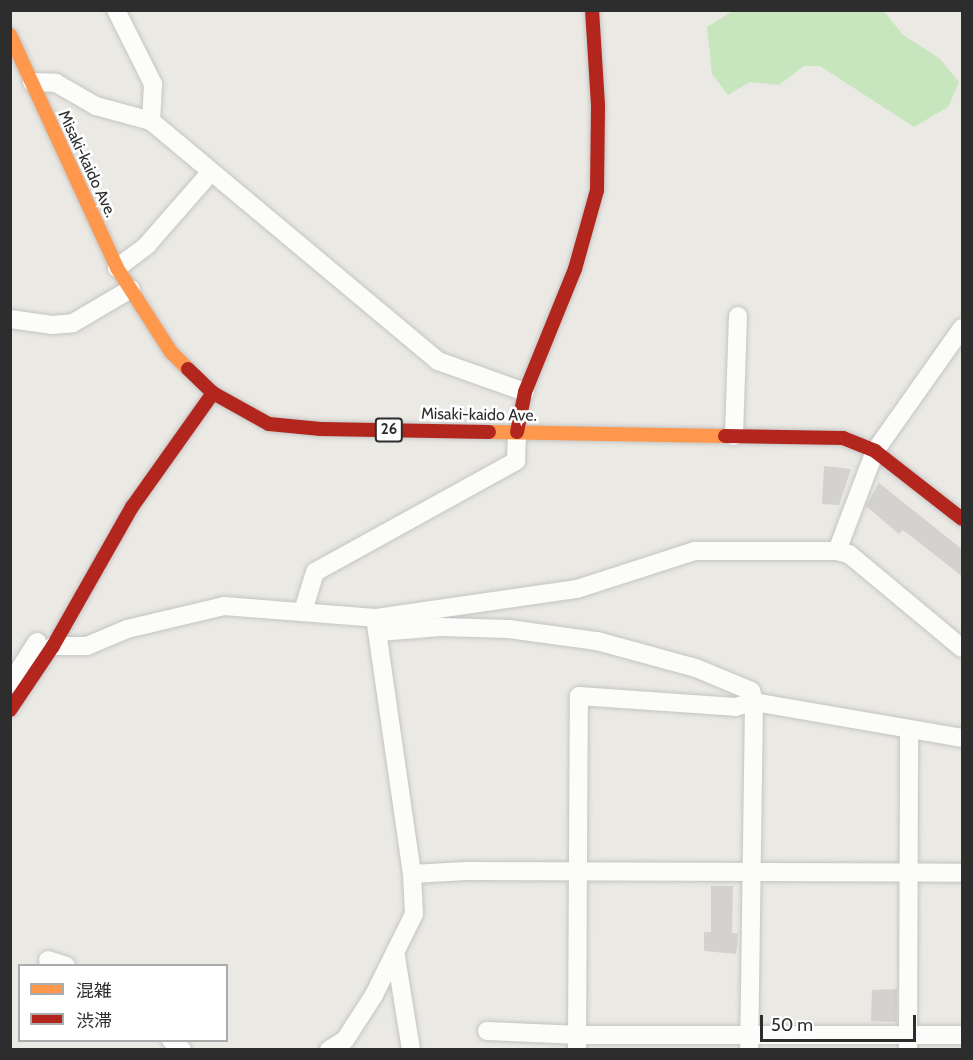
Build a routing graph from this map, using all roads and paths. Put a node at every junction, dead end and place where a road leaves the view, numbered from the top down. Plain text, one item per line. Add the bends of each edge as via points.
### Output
1 (116, 10) edge
2 (592, 10) edge
3 (10, 35) edge
4 (32, 82) junction
5 (152, 121) junction
6 (211, 172) junction
7 (117, 268) junction
8 (131, 289) junction
9 (738, 316) dead end
10 (10, 319) edge
11 (963, 328) edge
12 (525, 392) junction
13 (213, 393) junction
14 (518, 432) junction
15 (734, 436) junction
16 (875, 451) junction
17 (963, 519) edge
18 (837, 551) junction
19 (303, 611) junction
20 (377, 625) junction
21 (45, 644) junction
22 (963, 648) edge
23 (10, 684) edge
24 (754, 702) junction
25 (10, 710) edge
26 (909, 730) junction
27 (963, 738) edge
28 (579, 873) junction
29 (752, 873) junction
30 (908, 873) junction
31 (963, 873) edge
32 (412, 874) junction
33 (396, 957) junction
34 (487, 1031) dead end
35 (963, 1035) edge
36 (749, 1041) edge
37 (578, 1042) edge
38 (908, 1042) edge
39 (328, 1050) edge
40 (411, 1050) edge

1 - 5 street via 153,84
2 - 12 main road via 598,105 597,190 575,269
3 - 4 main road, Misaki-kaido Ave. / 26
4 - 5 street via 56,83 96,106
4 - 7 main road, Misaki-kaido Ave. / 26
5 - 6 street
6 - 7 street via 147,245
6 - 12 street via 438,361
7 - 8 main road, Misaki-kaido Ave. / 26
8 - 10 street via 73,323 52,325
8 - 13 main road, Misaki-kaido Ave. / 26 via 171,352
9 - 15 street
11 - 16 street
12 - 14 main road
13 - 14 main road, Misaki-kaido Ave. / 26 via 269,424 321,429
13 - 21 main road via 132,507
14 - 15 main road, Misaki-kaido Ave. / 26
14 - 19 street via 516,461 315,572
15 - 16 main road, Misaki-kaido Ave. / 26 via 843,438
16 - 17 main road, Misaki-kaido Ave. / 26
16 - 18 street
18 - 20 street via 695,551 577,589
18 - 22 street via 849,555
19 - 20 street
19 - 21 street via 224,606 127,628 87,646
20 - 24 street via 509,629 597,641 737,682 751,691
20 - 32 street
21 - 23 street
21 - 25 main road
24 - 26 street
24 - 28 street via 735,707 579,696
24 - 29 street
26 - 27 street
26 - 30 street
28 - 29 street
28 - 32 street via 466,870
28 - 37 street
29 - 30 street
29 - 36 street
30 - 31 street
30 - 38 street
32 - 33 street via 414,914
33 - 39 street via 345,1040
33 - 40 street
34 - 37 street
35 - 38 street
36 - 37 street
36 - 38 street

